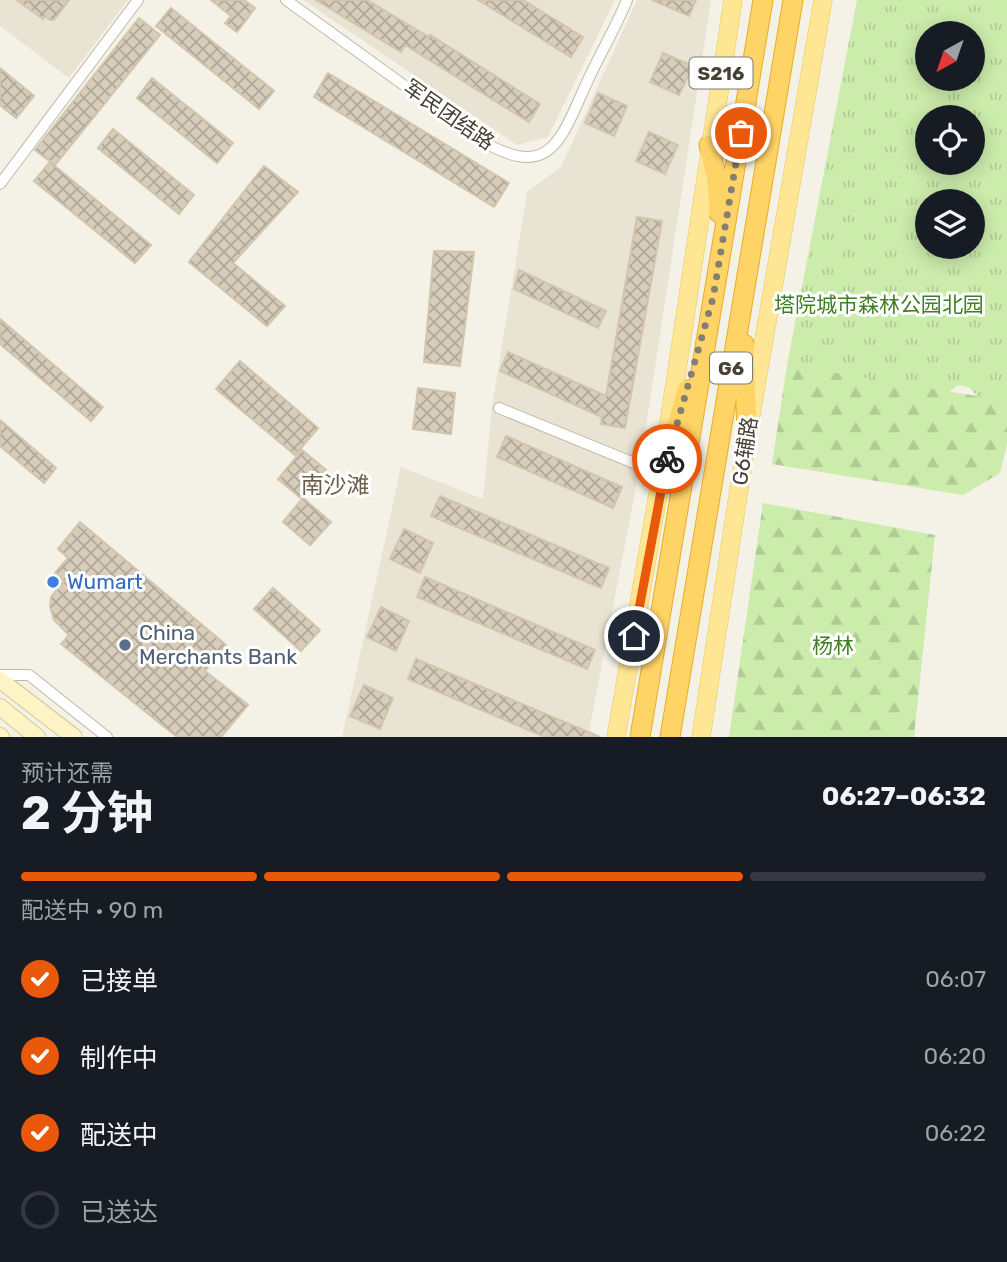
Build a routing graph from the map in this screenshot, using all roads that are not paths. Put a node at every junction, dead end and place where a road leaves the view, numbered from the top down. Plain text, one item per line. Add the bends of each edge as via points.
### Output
1 (138, 0) edge
2 (286, 0) edge
3 (627, 0) edge
4 (733, 0) edge
5 (763, 0) edge
6 (793, 0) edge
7 (823, 0) edge
8 (709, 145) junction
9 (0, 184) edge
10 (723, 240) junction
11 (713, 298) junction
12 (743, 299) junction
13 (499, 408) dead end
14 (747, 438) junction
15 (661, 480) junction
16 (0, 677) edge
17 (0, 708) edge
18 (37, 737) edge
19 (74, 737) edge
20 (107, 737) edge
21 (616, 737) edge
22 (640, 737) edge
23 (670, 737) edge
24 (701, 737) edge

1 - 9 street
2 - 3 street, 军民团结路 via 477,138 524,158 540,155 563,135
4 - 8 main road, S216
5 - 10 highway, G6
6 - 12 highway, G6
7 - 14 main road, G6辅路
8 - 10 highway via 718,180
8 - 15 main road, S216
10 - 11 highway, G6
11 - 15 highway
11 - 22 highway, G6
12 - 14 highway
12 - 23 highway, G6
13 - 15 street
14 - 24 main road, G6辅路
15 - 21 main road, S216
16 - 19 main road
16 - 20 street via 29,675
17 - 18 main road

